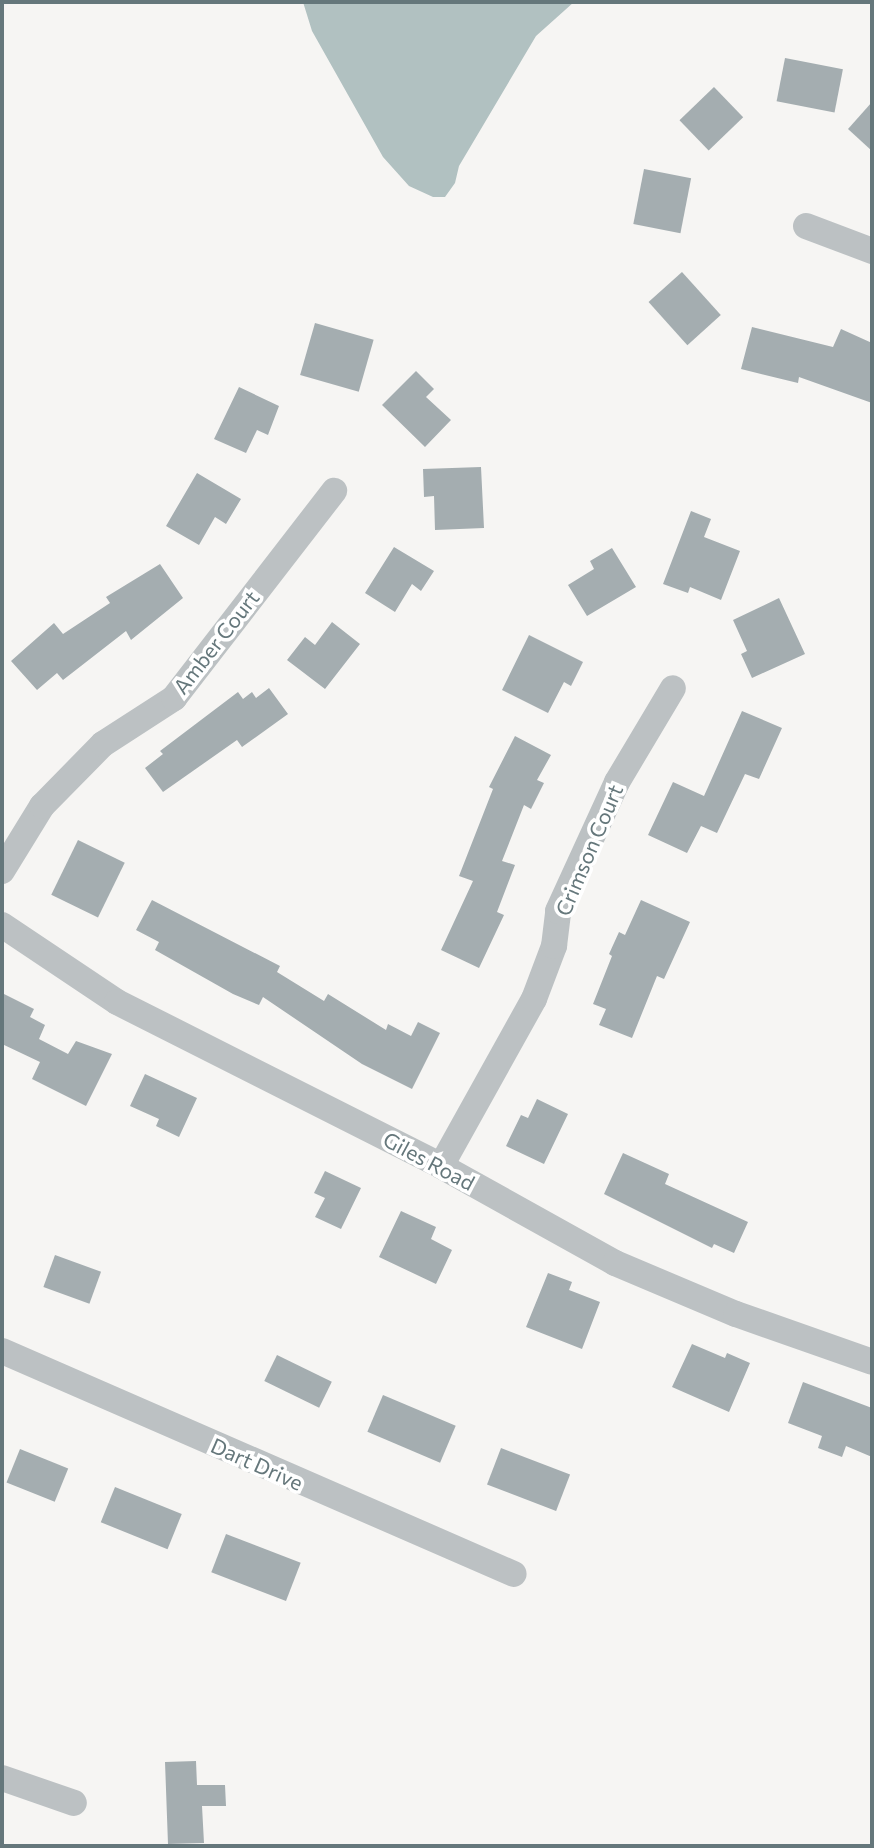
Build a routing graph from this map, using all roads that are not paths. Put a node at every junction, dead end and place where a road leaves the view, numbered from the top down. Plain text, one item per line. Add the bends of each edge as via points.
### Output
1 (806, 226) dead end
2 (872, 251) edge
3 (334, 491) dead end
4 (673, 688) dead end
5 (2, 871) edge
6 (2, 925) edge
7 (441, 1167) junction
8 (2, 1351) edge
9 (872, 1362) edge
10 (514, 1574) dead end
11 (2, 1778) edge
12 (74, 1803) dead end

1 - 2 street
3 - 5 street, Amber Court via 174,698 94,753 42,806
4 - 7 street, Crimson Court via 617,782 563,899 554,946 534,999
6 - 7 street, Giles Road via 117,1002
7 - 9 street, Giles Road via 615,1263 736,1314
8 - 10 street, Dart Drive
11 - 12 street

